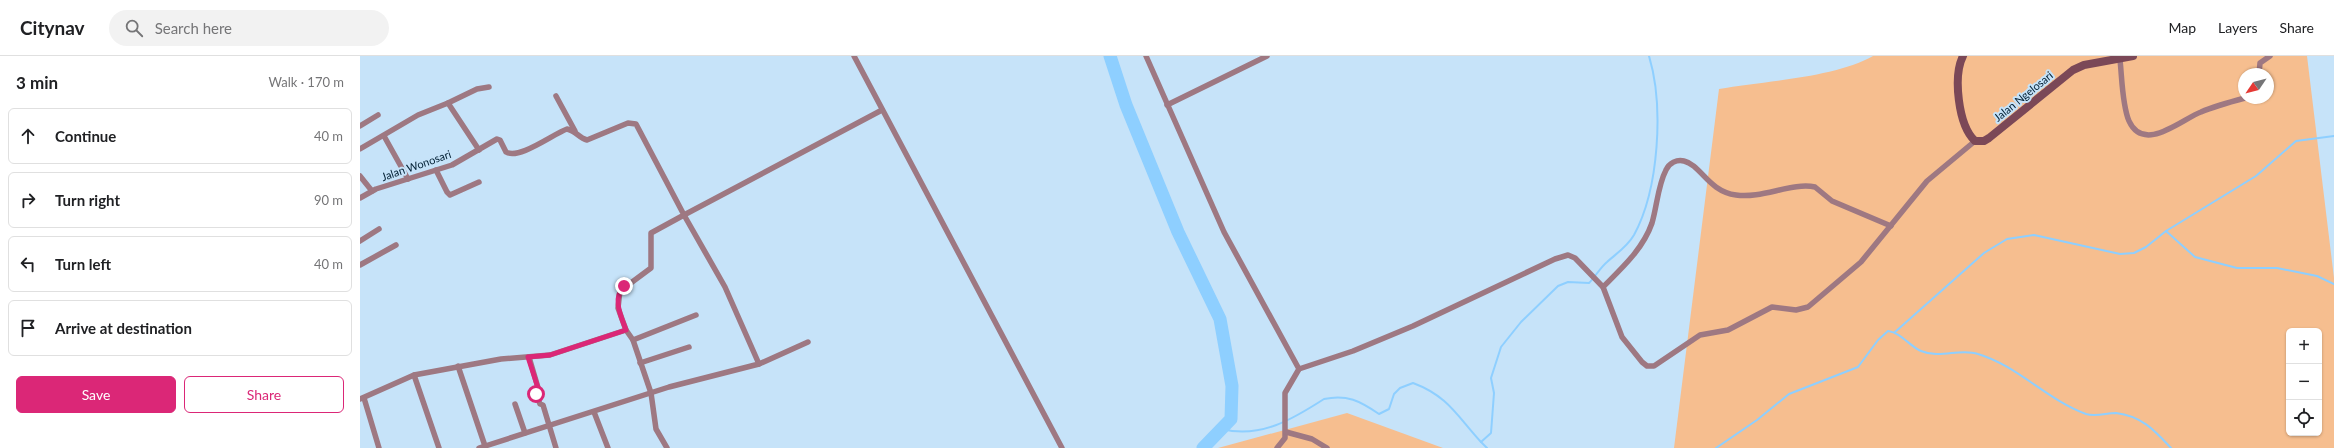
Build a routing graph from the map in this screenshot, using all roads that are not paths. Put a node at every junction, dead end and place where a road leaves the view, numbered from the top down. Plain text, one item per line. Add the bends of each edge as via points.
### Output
1 (854, 56) edge
2 (1146, 56) edge
3 (1267, 56) edge
4 (1962, 56) edge
5 (2133, 56) edge
6 (2270, 56) edge
7 (2120, 60) junction
8 (2260, 68) edge
9 (490, 87) dead end
10 (556, 96) dead end
11 (2238, 100) edge
12 (448, 103) junction
13 (1167, 105) junction
14 (882, 110) junction
15 (378, 115) dead end
16 (360, 126) edge
17 (575, 131) junction
18 (384, 136) junction
19 (1975, 141) junction
20 (360, 149) edge
21 (479, 150) junction
22 (436, 170) junction
23 (360, 176) edge
24 (408, 179) junction
25 (479, 182) dead end
26 (372, 192) junction
27 (360, 198) edge
28 (684, 215) junction
29 (1891, 226) junction
30 (379, 230) dead end
31 (360, 241) edge
32 (396, 245) dead end
33 (360, 265) edge
34 (1603, 288) junction
35 (696, 315) dead end
36 (626, 330) junction
37 (632, 340) junction
38 (808, 342) dead end
39 (689, 347) dead end
40 (528, 357) junction
41 (640, 362) junction
42 (759, 364) junction
43 (458, 366) junction
44 (1299, 369) junction
45 (414, 375) junction
46 (651, 393) junction
47 (362, 398) edge
48 (515, 404) dead end
49 (594, 412) junction
50 (550, 426) junction
51 (1286, 430) junction
52 (525, 433) junction
53 (482, 447) edge
54 (379, 448) edge
55 (439, 448) edge
56 (556, 448) edge
57 (608, 448) edge
58 (667, 448) edge
59 (1062, 448) edge
60 (1277, 448) edge
61 (1327, 448) edge

1 - 14 street
2 - 13 street
3 - 13 street
4 - 19 street via 1958,72 1960,103 1966,130
5 - 7 street, Jalan Ngelosari
6 - 8 street via 2260,63
7 - 11 street via 2128,119 2137,130 2144,133 2165,132 2200,112
7 - 19 street, Jalan Ngelosari via 2084,65 2073,70 1989,138
9 - 12 street via 477,89
10 - 17 street
12 - 18 street via 418,115
12 - 21 street
13 - 44 street via 1224,232
14 - 28 street
14 - 59 street
15 - 16 street
17 - 21 street, Jalan Wonosari via 560,131 522,152 513,154 506,152 499,139
17 - 28 street via 587,140 628,123 636,124
18 - 20 street
18 - 24 street
19 - 29 street via 1927,181
21 - 22 street, Jalan Wonosari via 452,165
22 - 24 street, Jalan Wonosari
22 - 25 street via 450,194
23 - 26 street
24 - 26 street, Jalan Wonosari
26 - 27 street, Jalan Wonosari
28 - 36 street via 651,234 651,268 620,291 618,308
28 - 42 street via 725,287
29 - 34 street via 1861,262 1808,307 1796,310 1772,307 1728,330 1700,335 1654,366 1647,366 1642,362 1622,337
29 - 34 street via 1832,201 1815,187 1755,196 1726,193 1712,185 1689,163 1678,161 1666,170 1652,224 1643,241
30 - 31 street
32 - 33 street
34 - 44 street via 1575,258 1568,256 1555,259 1413,326 1354,351
35 - 37 street
36 - 37 street
36 - 40 street via 550,355
37 - 41 street
38 - 42 street
39 - 41 street
40 - 43 street
40 - 50 street via 539,391 536,394 540,404 544,405
41 - 46 street
42 - 46 street
43 - 45 street
43 - 53 street
44 - 51 street via 1285,393
45 - 47 street
45 - 55 street
46 - 49 street
46 - 58 street via 656,429
47 - 54 street
48 - 52 street
49 - 50 street
49 - 57 street
50 - 52 street
50 - 56 street
51 - 60 street via 1285,438
51 - 61 street via 1312,439
52 - 53 street

